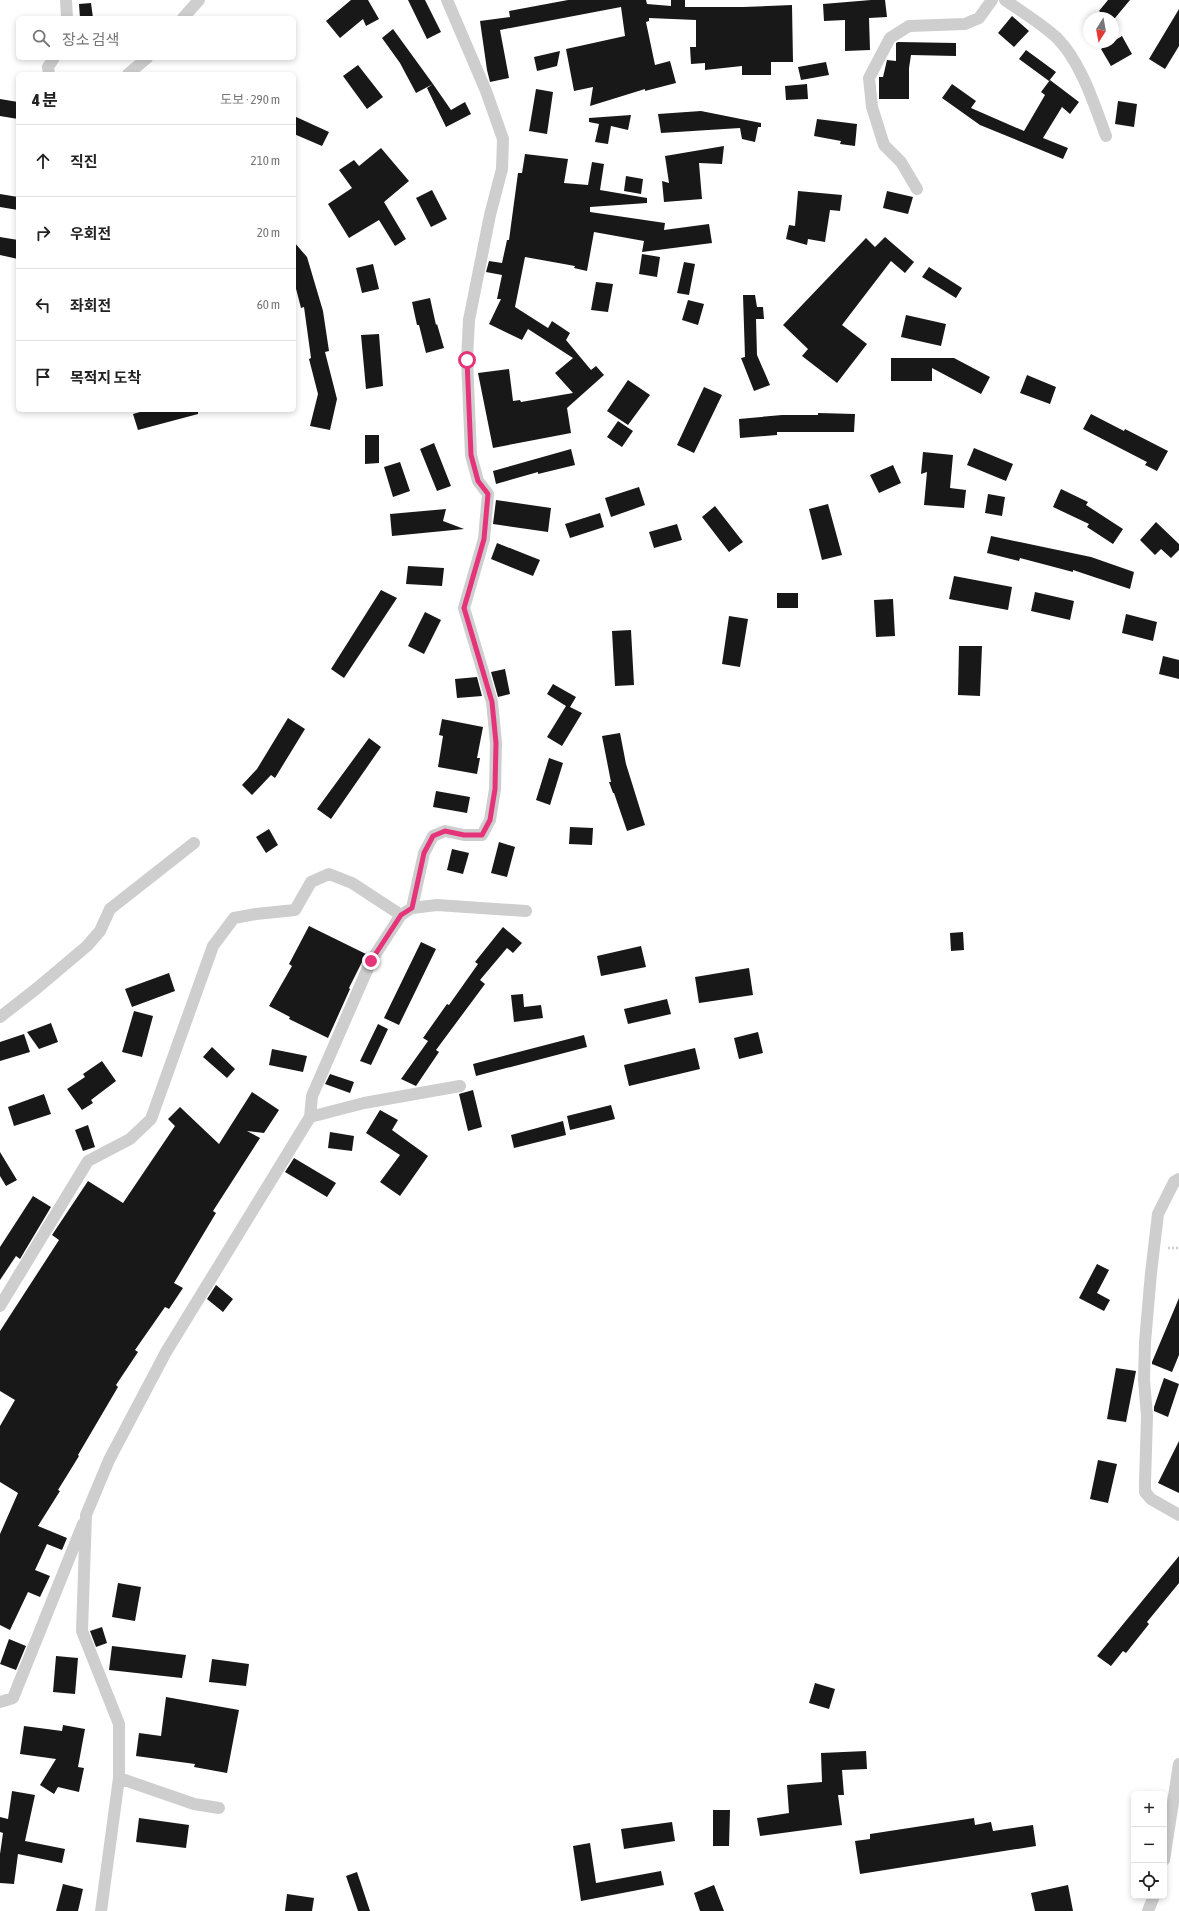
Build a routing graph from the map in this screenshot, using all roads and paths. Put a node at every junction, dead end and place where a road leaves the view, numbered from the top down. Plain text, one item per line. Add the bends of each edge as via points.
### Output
1 (66, 0) edge
2 (199, 0) edge
3 (447, 0) edge
4 (992, 0) edge
5 (1005, 0) edge
6 (67, 16) edge
7 (185, 16) edge
8 (53, 60) edge
9 (145, 60) edge
10 (49, 72) edge
11 (130, 72) edge
12 (1106, 136) dead end
13 (917, 188) dead end
14 (194, 843) dead end
15 (412, 908) junction
16 (526, 911) dead end
17 (401, 915) junction
18 (0, 1017) edge
19 (460, 1086) dead end
20 (310, 1117) junction
21 (1179, 1179) edge
22 (0, 1306) edge
23 (86, 1515) junction
24 (1179, 1515) edge
25 (0, 1702) edge
26 (1179, 1764) edge
27 (119, 1778) junction
28 (219, 1808) dead end
29 (1167, 1841) edge
30 (1153, 1899) edge
31 (100, 1911) edge
32 (1148, 1911) edge

1 - 6 street
2 - 7 street
3 - 15 street via 486,91 503,139 502,169 469,320 467,360 471,455 478,481 488,494 484,539 464,608 492,702 496,743 495,789 490,820 482,835 445,831 433,836 424,853
4 - 13 street via 979,18 966,24 910,26 890,38 869,78 872,107 884,145 901,162
5 - 12 street via 1057,38 1072,58 1091,96
8 - 10 street via 48,67
9 - 11 street
14 - 18 street via 110,909 100,931 87,946
15 - 16 street via 437,905
15 - 17 street
17 - 20 street via 371,961 312,1096
17 - 22 street via 352,883 329,874 310,882 295,910 234,918 213,946 151,1119 130,1139 88,1161
19 - 20 street via 364,1103
20 - 23 street via 166,1352 109,1460
21 - 24 street via 1174,1182 1158,1214 1146,1327 1144,1380 1147,1416 1145,1492 1151,1499
23 - 25 street via 13,1698
23 - 27 street via 82,1631 119,1724
26 - 29 street
27 - 28 street via 194,1804
27 - 31 street
30 - 32 street

